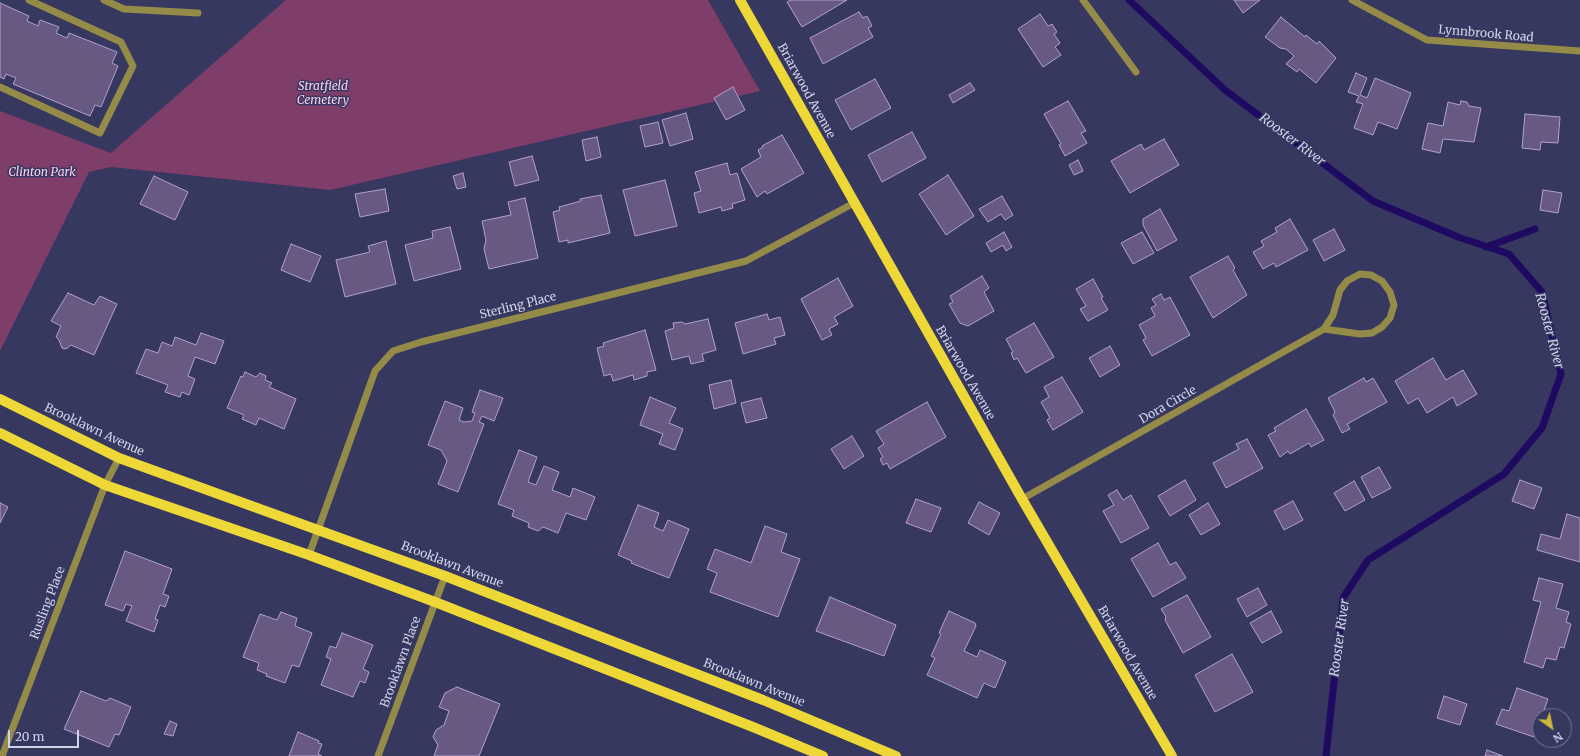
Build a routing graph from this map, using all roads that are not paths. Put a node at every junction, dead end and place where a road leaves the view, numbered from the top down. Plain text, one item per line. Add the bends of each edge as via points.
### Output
1 (29, 0) edge
2 (104, 0) edge
3 (740, 0) edge
4 (1083, 0) edge
5 (1352, 0) edge
6 (198, 13) dead end
7 (1580, 52) edge
8 (1136, 72) dead end
9 (0, 87) edge
10 (854, 202) junction
11 (1324, 329) junction
12 (0, 399) edge
13 (0, 433) edge
14 (119, 458) junction
15 (105, 485) junction
16 (1022, 499) junction
17 (319, 530) junction
18 (309, 555) junction
19 (445, 576) junction
20 (435, 602) junction
21 (2, 756) edge
22 (378, 756) edge
23 (823, 756) edge
24 (896, 756) edge
25 (1172, 756) edge

1 - 9 street via 121,42 133,66 100,133
2 - 6 street via 124,9
3 - 10 main road, Briarwood Avenue
4 - 8 street
5 - 7 street, Lynnbrook Road via 1427,40
10 - 16 main road, Briarwood Avenue
10 - 17 street, Sterling Place via 746,261 421,342 394,351 375,371
11 - 11 street via 1333,315 1340,290 1347,281 1360,274 1372,275 1382,281 1390,292 1394,304 1390,318 1382,327 1360,334
11 - 16 street, Dora Circle
12 - 14 main road, Brooklawn Avenue
13 - 15 main road
14 - 15 street, Rusling Place
14 - 17 main road, Brooklawn Avenue
15 - 18 main road
15 - 21 street, Rusling Place
16 - 25 main road, Briarwood Avenue
17 - 18 street, Sterling Place
17 - 19 main road, Brooklawn Avenue
18 - 20 main road
19 - 20 street, Brooklawn Place
19 - 24 main road, Brooklawn Avenue via 763,700
20 - 22 street, Brooklawn Place
20 - 23 main road

